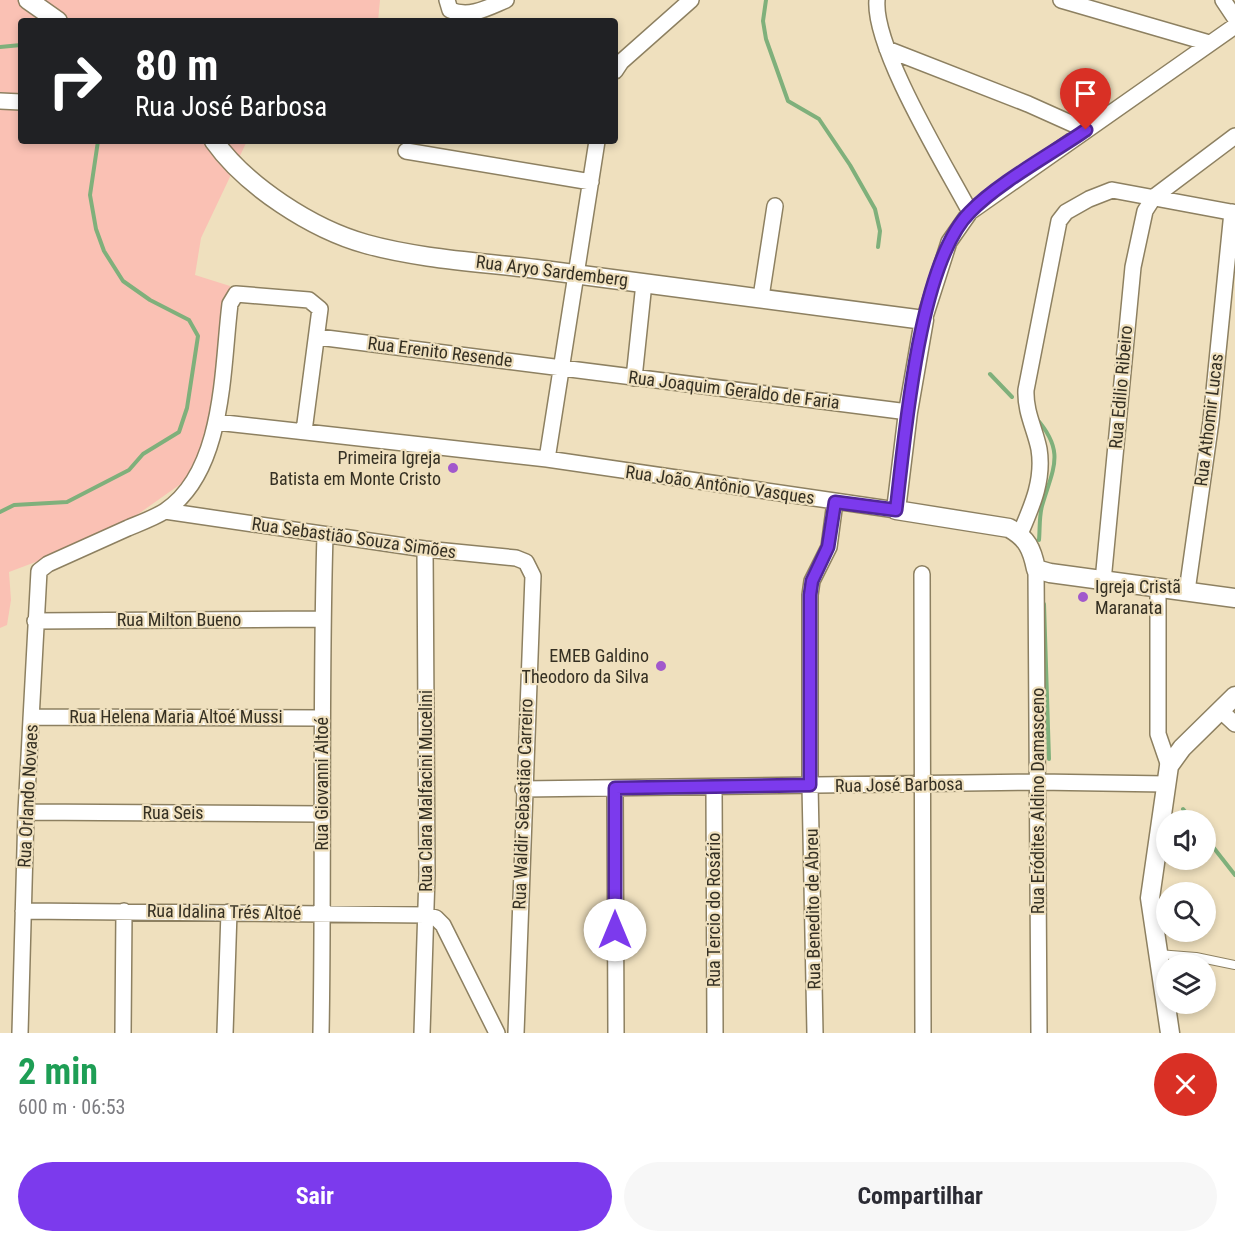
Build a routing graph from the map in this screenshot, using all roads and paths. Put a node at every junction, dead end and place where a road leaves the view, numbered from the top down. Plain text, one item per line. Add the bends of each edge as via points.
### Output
1 (28, 0) edge
2 (506, 0) edge
3 (691, 0) edge
4 (877, 0) edge
5 (1061, 0) edge
6 (1223, 0) edge
7 (448, 5) edge
8 (54, 18) edge
9 (1235, 18) edge
10 (1235, 26) edge
11 (1209, 43) junction
12 (887, 49) junction
13 (618, 66) edge
14 (0, 101) edge
15 (18, 102) edge
16 (1086, 130) junction
17 (1235, 136) edge
18 (216, 144) edge
19 (597, 144) edge
20 (406, 151) dead end
21 (591, 182) junction
22 (1154, 197) junction
23 (775, 206) dead end
24 (970, 212) junction
25 (1233, 212) edge
26 (574, 274) junction
27 (644, 283) junction
28 (760, 297) junction
29 (924, 320) junction
30 (318, 337) junction
31 (561, 368) junction
32 (634, 378) junction
33 (908, 412) junction
34 (216, 422) junction
35 (304, 431) junction
36 (547, 459) junction
37 (835, 502) junction
38 (896, 510) junction
39 (165, 511) junction
40 (1020, 534) junction
41 (325, 535) junction
42 (425, 549) junction
43 (1036, 568) junction
44 (922, 574) dead end
45 (533, 576) joint
46 (1103, 581) junction
47 (1158, 587) junction
48 (1187, 591) junction
49 (1235, 598) edge
50 (322, 619) junction
51 (35, 621) junction
52 (1235, 696) edge
53 (1221, 710) junction
54 (31, 717) junction
55 (322, 718) junction
56 (1235, 724) edge
57 (1168, 775) junction
58 (1038, 782) junction
59 (810, 785) junction
60 (922, 785) junction
61 (714, 787) junction
62 (615, 788) junction
63 (523, 789) junction
64 (26, 812) junction
65 (321, 814) junction
66 (23, 911) junction
67 (124, 911) junction
68 (229, 912) junction
69 (323, 913) junction
70 (426, 915) junction
71 (1156, 954) edge
72 (1216, 961) edge
73 (1235, 965) edge
74 (1167, 1014) edge
75 (20, 1033) edge
76 (123, 1033) edge
77 (225, 1033) edge
78 (321, 1033) edge
79 (422, 1033) edge
80 (497, 1033) edge
81 (516, 1033) edge
82 (615, 1033) edge
83 (715, 1033) edge
84 (815, 1033) edge
85 (923, 1033) edge
86 (1040, 1033) edge
87 (1170, 1033) edge

1 - 8 street
2 - 7 street via 476,13 460,14
3 - 13 street
4 - 12 street via 877,22
5 - 11 street
6 - 9 street
10 - 11 street
11 - 16 street
12 - 16 street
12 - 24 street
14 - 15 street
16 - 24 street
17 - 22 street
18 - 26 street, Rua Aryo Sardemberg via 226,158 277,200 344,236 399,250
19 - 21 street
20 - 21 street
21 - 26 street
22 - 25 street
22 - 40 street via 1112,190 1066,212 1054,233 1026,397 1038,448 1039,486
22 - 46 street, Rua Edilio Ribeiro via 1145,211 1133,267
23 - 28 street
24 - 29 street via 949,242
25 - 48 street, Rua Athomir Lucas via 1211,421
26 - 27 street, Rua Aryo Sardemberg
26 - 31 street
27 - 28 street, Rua Aryo Sardemberg
27 - 32 street
28 - 29 street, Rua Aryo Sardemberg
29 - 33 street
30 - 31 street, Rua Erenito Resende
30 - 34 street via 320,309 309,300 236,294 230,304
30 - 35 street
31 - 32 street, Rua Joaquim Geraldo de Faria
31 - 36 street
32 - 33 street, Rua Joaquim Geraldo de Faria
33 - 38 street
34 - 35 street, Rua João Antônio Vasques
34 - 39 street via 209,452 197,478
35 - 36 street, Rua João Antônio Vasques
36 - 37 street, Rua João Antônio Vasques
37 - 38 street, Rua João Antônio Vasques
37 - 59 street, Rua Benedito de Abreu via 828,547 812,581 810,595
38 - 40 street, Rua João Antônio Vasques via 998,525
39 - 41 street, Rua Sebastião Souza Simões
39 - 51 street, Rua Orlando Novaes via 42,567 37,577
40 - 43 street via 1032,548
41 - 42 street, Rua Sebastião Souza Simões
41 - 50 street, Rua Giovanni Altoé
42 - 45 street, Rua Sebastião Souza Simões via 516,558 526,562
42 - 70 street, Rua Clara Malfacini Mucelini
43 - 46 street
43 - 58 street, Rua Eródites Aldino Damasceno
44 - 60 street
45 - 63 street, Rua Waldir Sebastião Carreiro
46 - 47 street
47 - 48 street
47 - 57 street via 1158,734
48 - 49 street
50 - 51 street, Rua Milton Bueno
50 - 55 street, Rua Giovanni Altoé
51 - 54 street, Rua Orlando Novaes
52 - 53 street
53 - 56 street
53 - 57 street via 1182,748
54 - 55 street, Rua Helena Maria Altoé Mussi
54 - 64 street, Rua Orlando Novaes
55 - 65 street, Rua Giovanni Altoé
57 - 58 street, Rua José Barbosa
57 - 71 street via 1150,898
58 - 60 street, Rua José Barbosa
58 - 86 street, Rua Eródites Aldino Damasceno
59 - 60 street, Rua José Barbosa
59 - 61 street, Rua José Barbosa
59 - 84 street, Rua Benedito de Abreu
60 - 85 street
61 - 62 street, Rua José Barbosa
61 - 83 street, Rua Tercio do Rosário
62 - 63 street, Rua José Barbosa
62 - 82 street
63 - 81 street, Rua Waldir Sebastião Carreiro
64 - 65 street, Rua Seis
64 - 66 street, Rua Orlando Novaes
65 - 69 street, Rua Giovanni Altoé
66 - 67 street, Rua Idalina Trés Altoé
66 - 75 street, Rua Orlando Novaes
67 - 68 street, Rua Idalina Trés Altoé
67 - 76 street
68 - 69 street, Rua Idalina Trés Altoé
68 - 77 street
69 - 70 street, Rua Idalina Trés Altoé
69 - 78 street, Rua Giovanni Altoé
70 - 79 street, Rua Clara Malfacini Mucelini
70 - 80 street via 443,925
72 - 73 lane
74 - 87 street

